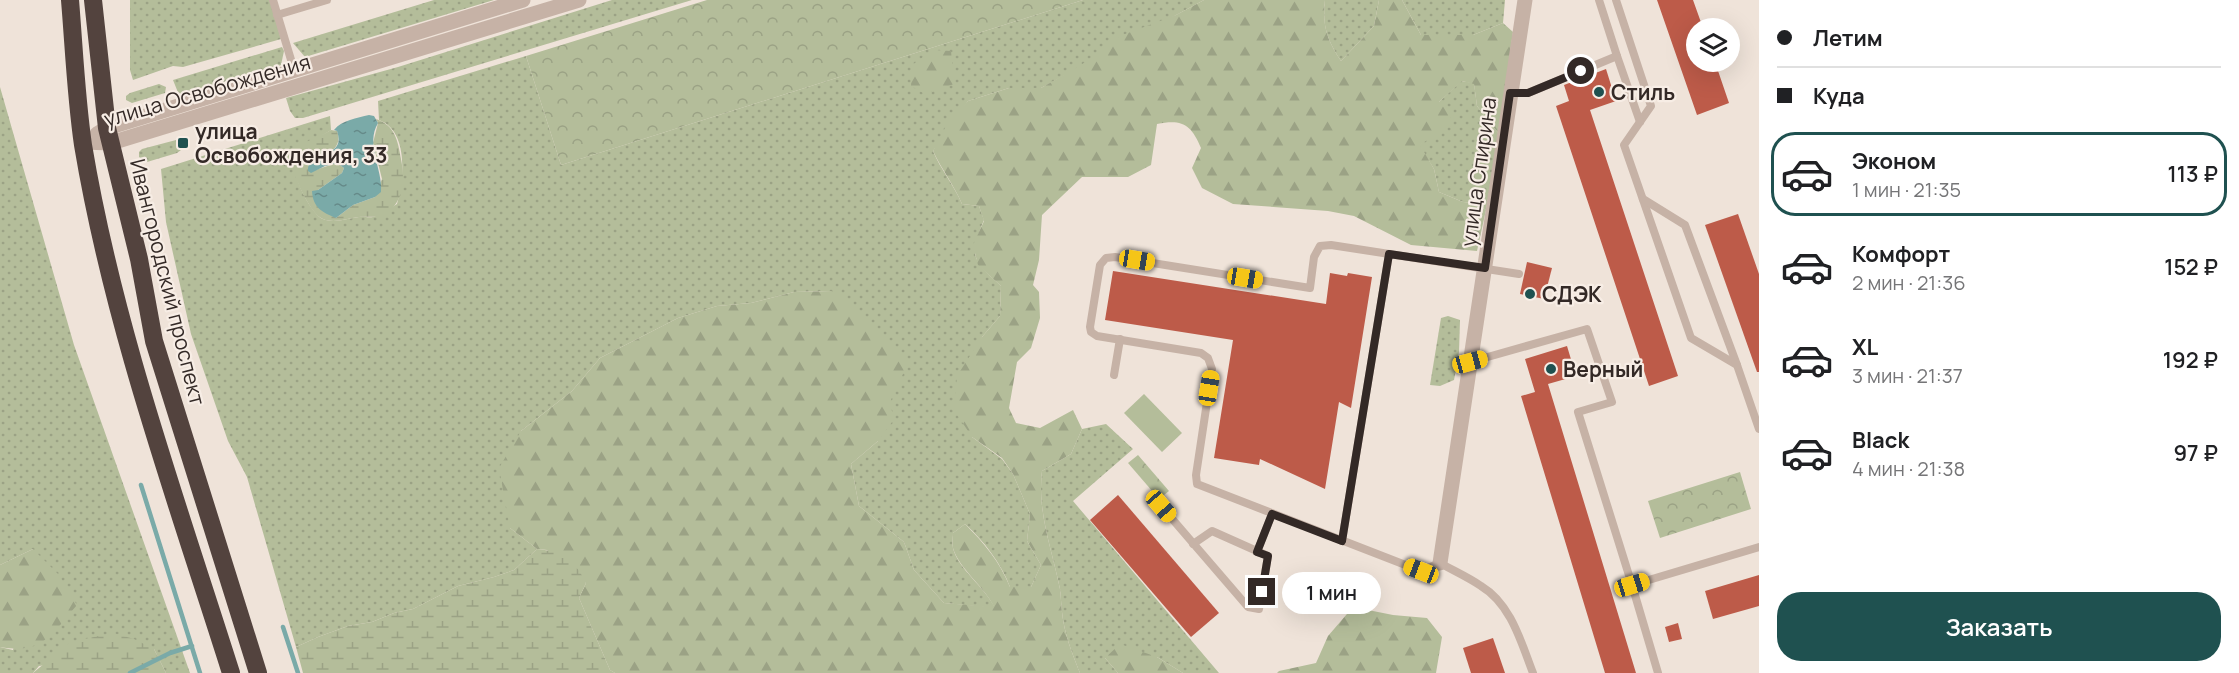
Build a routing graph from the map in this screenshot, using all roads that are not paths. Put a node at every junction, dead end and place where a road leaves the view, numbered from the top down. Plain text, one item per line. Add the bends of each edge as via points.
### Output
1 (70, 0) edge
2 (93, 0) edge
3 (273, 0) edge
4 (327, 0) edge
5 (523, 0) edge
6 (579, 0) edge
7 (1525, 0) edge
8 (1599, 0) edge
9 (1616, 0) edge
10 (277, 15) junction
11 (1617, 56) junction
12 (294, 69) junction
13 (299, 85) junction
14 (1510, 93) junction
15 (1640, 122) junction
16 (109, 135) junction
17 (83, 142) junction
18 (1643, 199) junction
19 (1389, 254) junction
20 (1485, 268) junction
21 (1519, 274) dead end
22 (1120, 339) junction
23 (1470, 362) junction
24 (1737, 365) junction
25 (1114, 375) dead end
26 (1759, 429) edge
27 (1161, 506) dead end
28 (1272, 514) junction
29 (1342, 541) junction
30 (1193, 544) junction
31 (1759, 547) edge
32 (1257, 552) junction
33 (1440, 563) junction
34 (1632, 585) junction
35 (231, 673) edge
36 (258, 673) edge
37 (1533, 673) edge
38 (1658, 673) edge

1 - 17 highway
2 - 16 highway, Ивангородский проспект
3 - 10 lane
4 - 10 lane
5 - 12 street, улица Освобождения
6 - 13 street, улица Освобождения
7 - 14 street, улица Спирина
8 - 11 lane
9 - 15 lane via 1652,106
10 - 12 lane
11 - 14 lane via 1528,93
11 - 15 lane
12 - 13 lane
12 - 16 street, улица Освобождения
13 - 16 street, улица Освобождения
14 - 20 street, улица Спирина
15 - 18 lane via 1624,145
16 - 17 street, улица Освобождения
16 - 36 highway, Ивангородский проспект via 154,341
17 - 35 highway via 102,238 130,346
18 - 24 lane via 1685,225
18 - 24 lane via 1691,338
19 - 20 lane
19 - 22 lane via 1320,246 1314,257 1310,288 1106,258 1100,265 1089,327 1097,336
19 - 29 lane
20 - 21 lane
20 - 23 street, улица Спирина
22 - 25 lane
22 - 28 lane via 1201,353 1208,358 1212,369 1197,484
23 - 33 street, улица Спирина
23 - 34 lane via 1587,329 1612,402 1578,412
24 - 26 lane
27 - 30 lane
28 - 29 lane
28 - 32 lane
29 - 33 lane via 1421,571
30 - 32 lane via 1212,531
30 - 32 lane via 1248,607 1259,609 1268,556
31 - 34 lane
33 - 37 lane via 1483,587 1500,603 1513,622
34 - 38 lane

